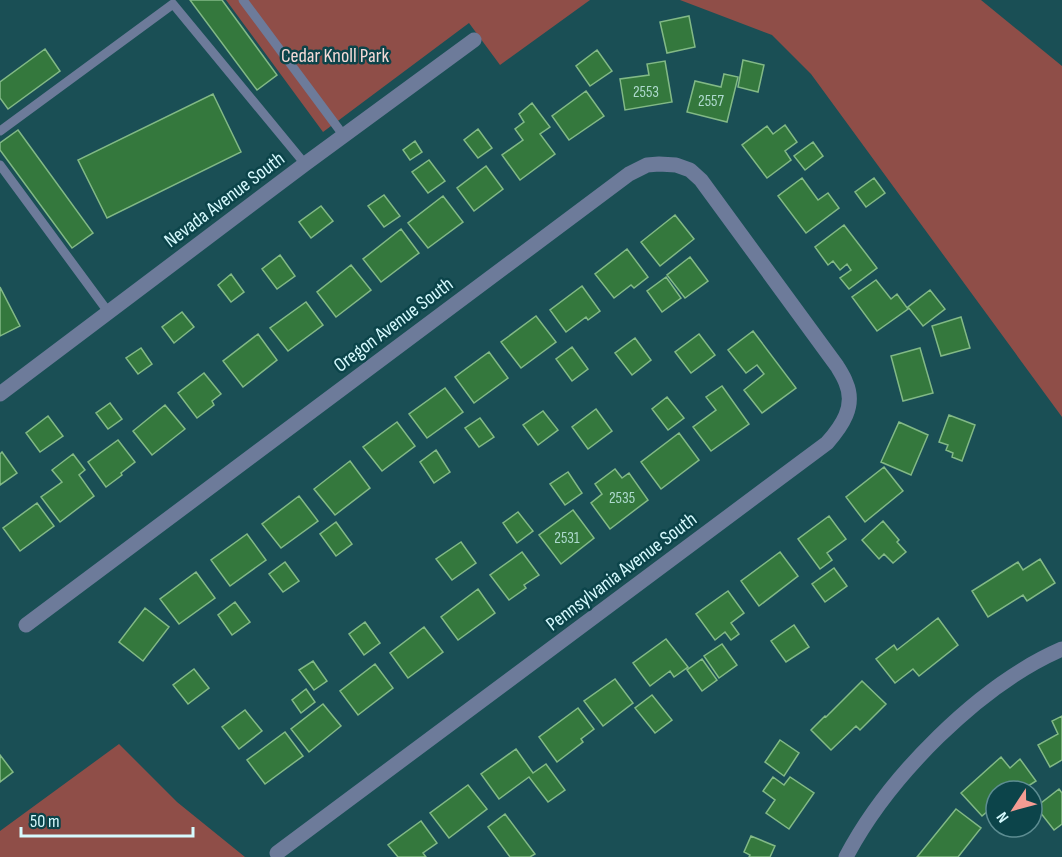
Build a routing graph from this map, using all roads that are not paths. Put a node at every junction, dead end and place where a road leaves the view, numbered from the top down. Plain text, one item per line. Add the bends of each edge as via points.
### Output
1 (243, 0) edge
2 (474, 40) dead end
3 (0, 131) edge
4 (344, 135) junction
5 (305, 164) junction
6 (0, 165) edge
7 (769, 273) joint
8 (109, 313) junction
9 (0, 394) edge
10 (26, 625) dead end
11 (1062, 649) edge
12 (277, 853) dead end
13 (846, 857) edge

1 - 4 lane
2 - 4 street, Nevada Avenue South
3 - 5 lane via 173,4
4 - 5 street, Nevada Avenue South
5 - 8 street, Nevada Avenue South
6 - 8 lane
7 - 10 street, Oregon Avenue South via 690,170 676,165 647,165 629,174
7 - 12 street, Pennsylvania Avenue South via 847,383 850,399 840,429 827,443
8 - 9 street, Nevada Avenue South
11 - 13 street via 1003,683 962,715 885,796

